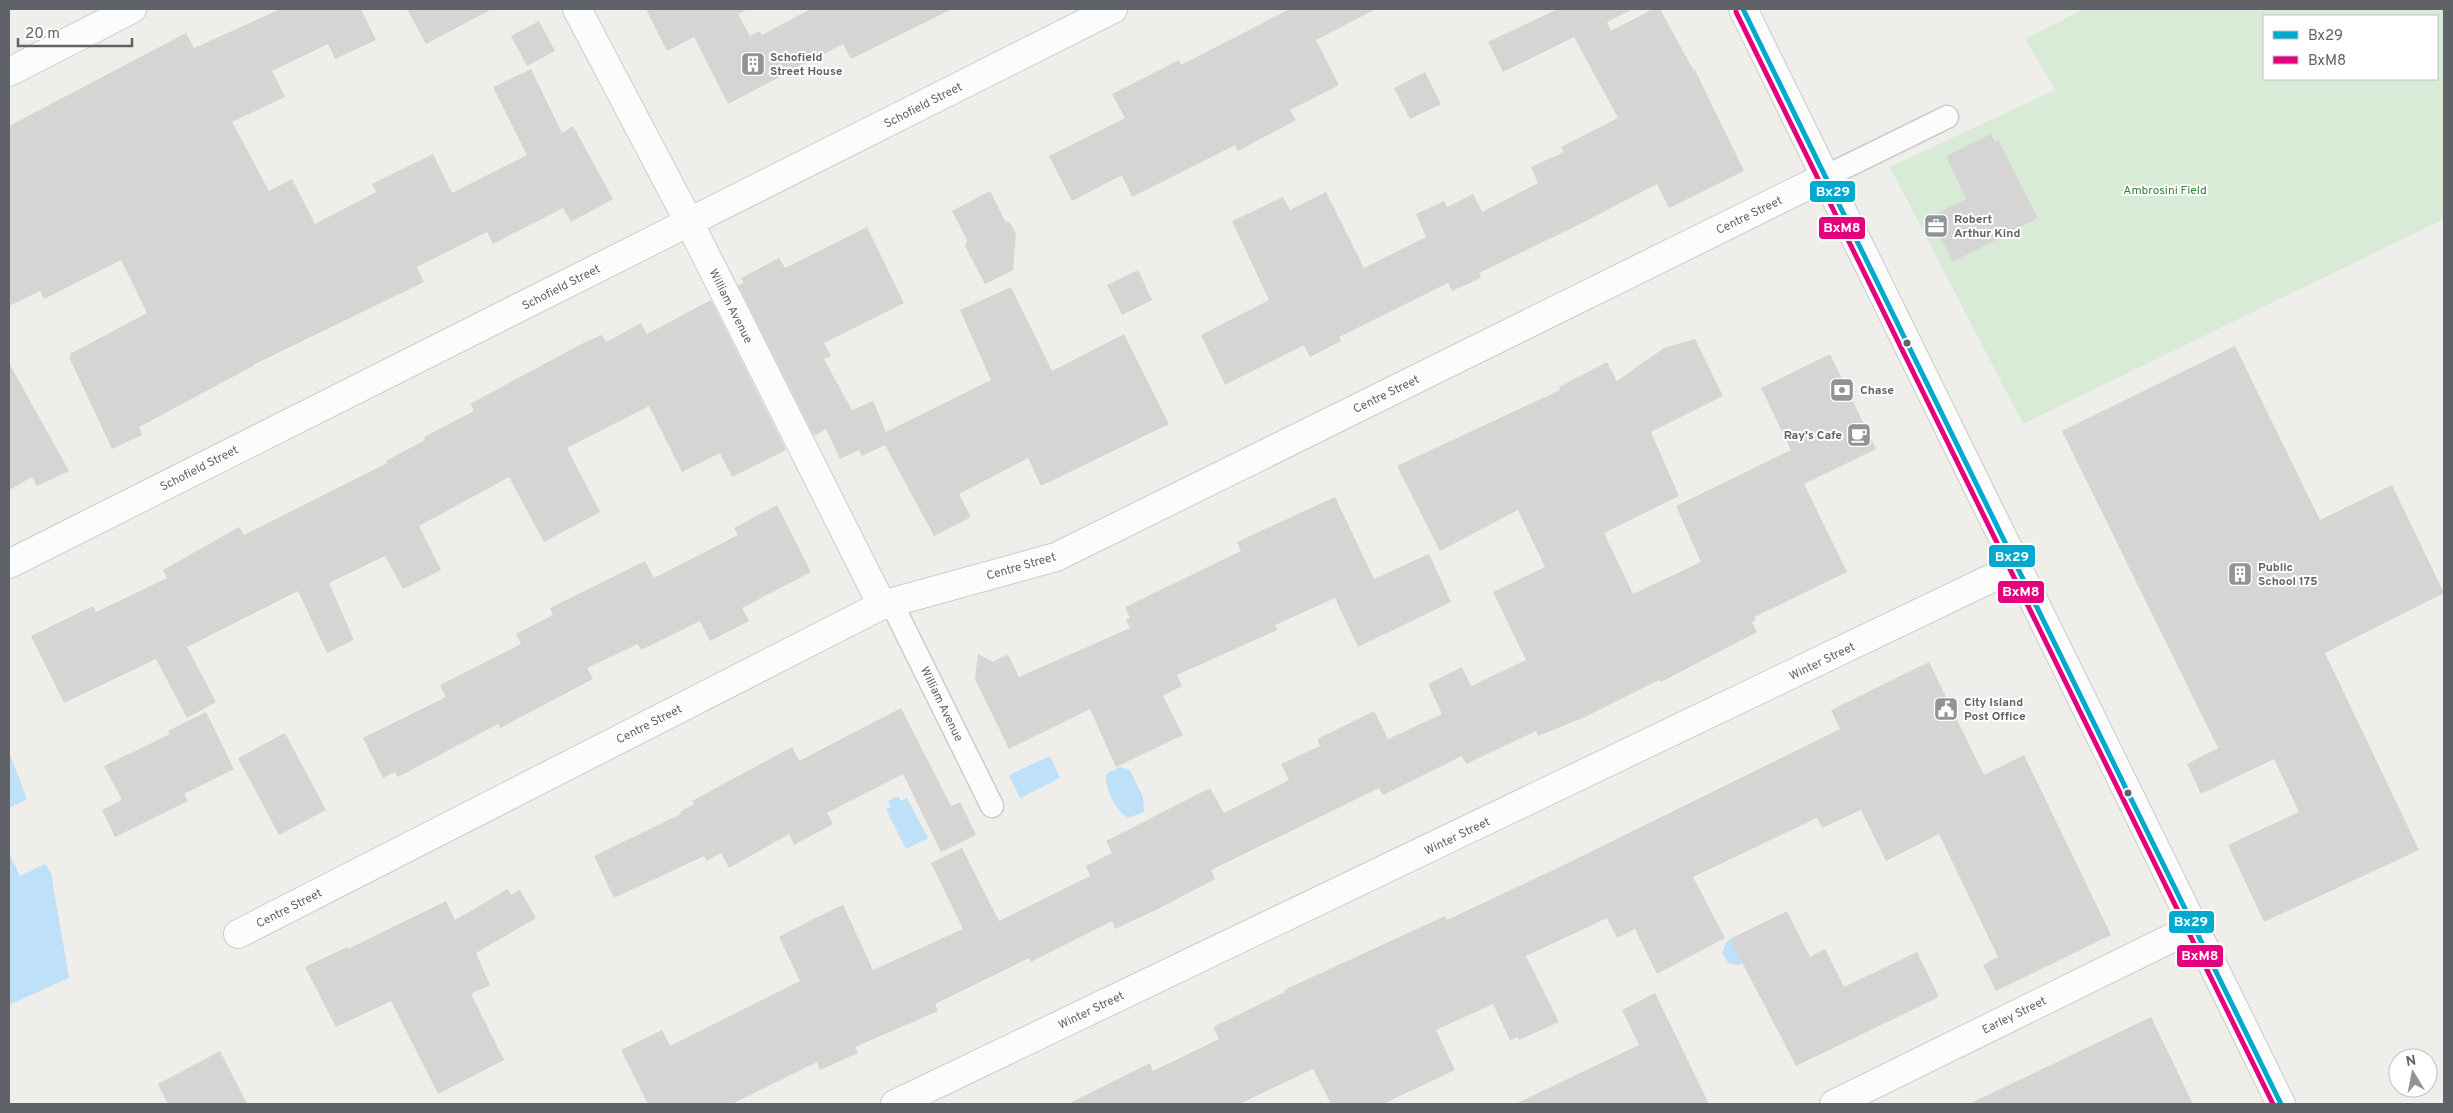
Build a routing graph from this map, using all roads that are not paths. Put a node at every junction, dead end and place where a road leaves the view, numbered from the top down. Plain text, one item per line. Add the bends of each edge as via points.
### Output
1 (132, 9) edge
2 (577, 9) edge
3 (1113, 9) edge
4 (1743, 9) edge
5 (9, 72) edge
6 (1947, 117) dead end
7 (1827, 176) junction
8 (689, 222) junction
9 (9, 564) edge
10 (2018, 566) junction
11 (887, 603) junction
12 (992, 806) dead end
13 (2194, 927) junction
14 (238, 934) dead end
15 (896, 1104) edge
16 (1834, 1104) edge
17 (2281, 1104) edge

1 - 5 street
2 - 8 street, William Avenue
3 - 8 street, Schofield Street
4 - 7 street
6 - 7 lane
7 - 10 street
7 - 11 street, Centre Street via 1056,557
8 - 9 street, Schofield Street
8 - 11 street, William Avenue
10 - 13 street
10 - 15 street, Winter Street
11 - 12 lane, William Avenue
11 - 14 street, Centre Street
13 - 16 street, Earley Street
13 - 17 street

